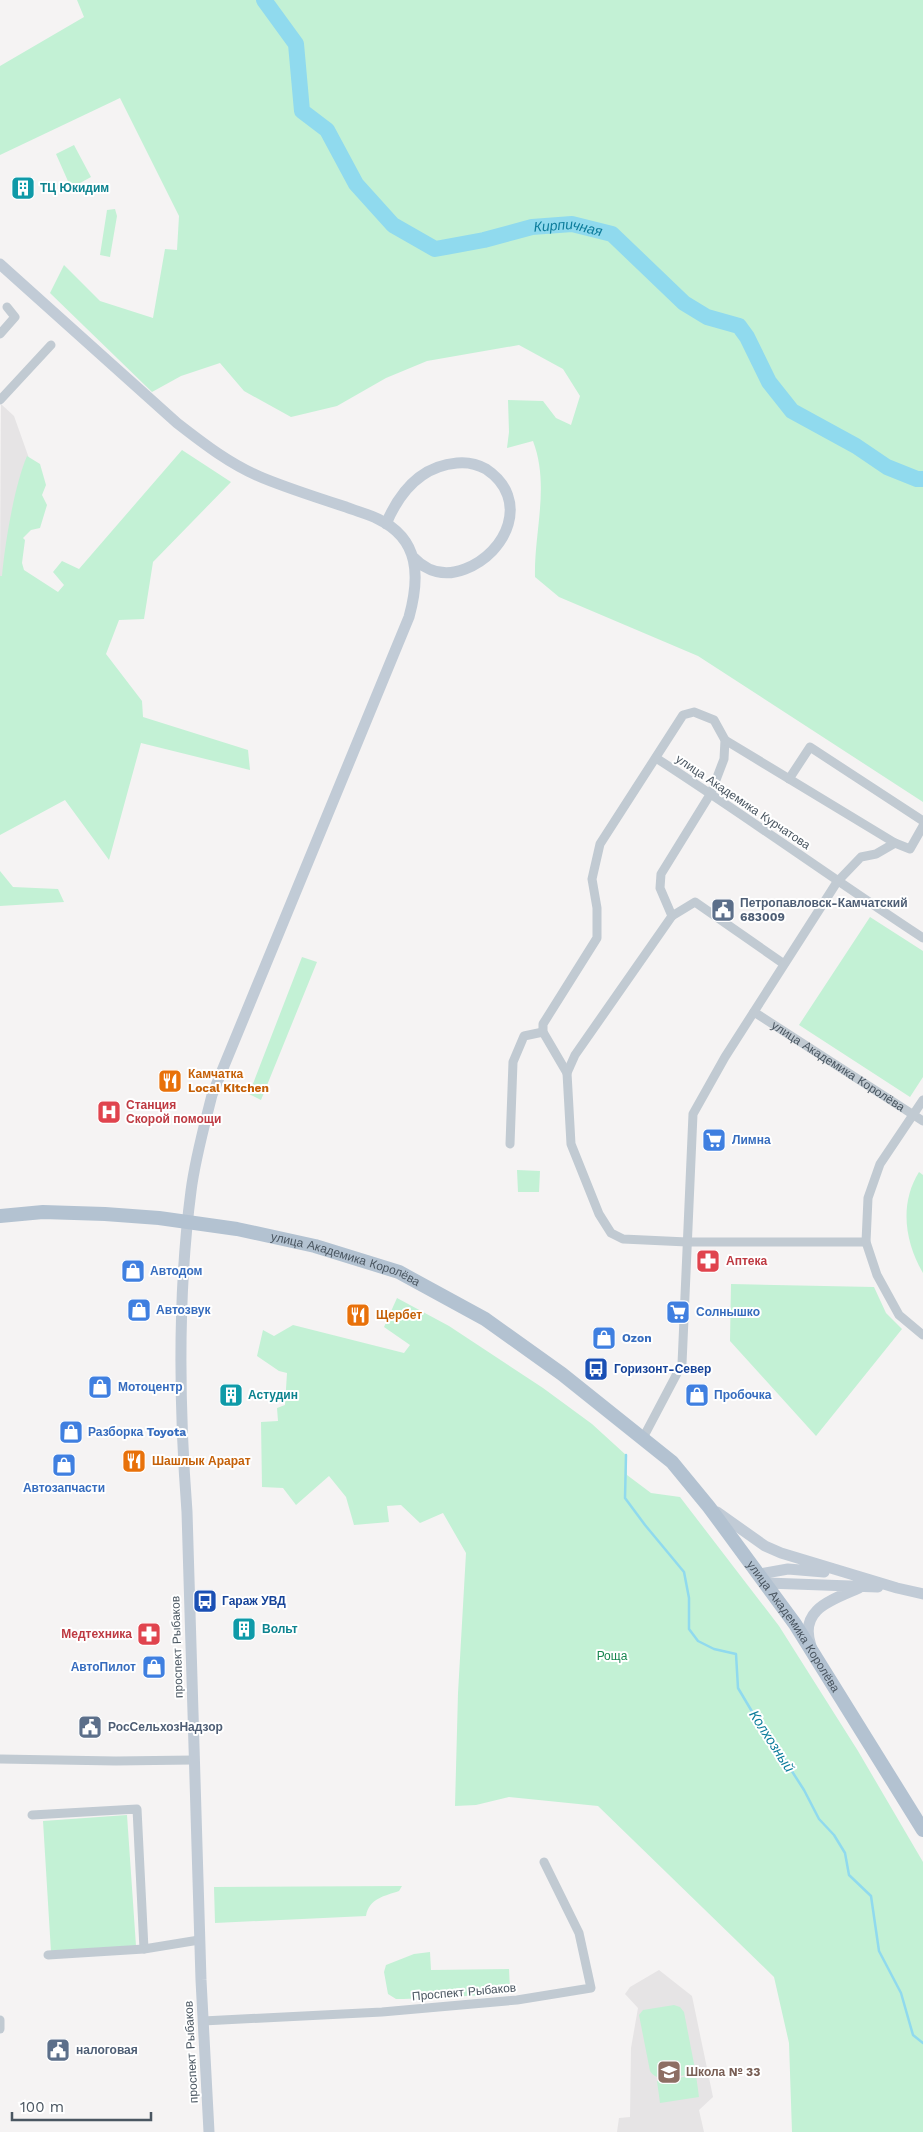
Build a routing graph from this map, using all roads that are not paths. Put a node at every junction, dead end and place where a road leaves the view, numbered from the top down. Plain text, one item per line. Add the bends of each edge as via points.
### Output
1 (0, 264) edge
2 (7, 307) dead end
3 (0, 334) edge
4 (51, 345) dead end
5 (0, 400) edge
6 (386, 524) junction
7 (412, 556) junction
8 (725, 740) junction
9 (656, 758) junction
10 (789, 778) junction
11 (711, 794) junction
12 (923, 821) edge
13 (923, 826) edge
14 (895, 843) junction
15 (837, 882) junction
16 (672, 916) junction
17 (923, 938) edge
18 (784, 964) junction
19 (754, 1012) junction
20 (543, 1032) junction
21 (567, 1073) junction
22 (923, 1100) edge
23 (914, 1114) junction
24 (923, 1120) edge
25 (510, 1144) dead end
26 (0, 1216) edge
27 (188, 1222) junction
28 (687, 1242) junction
29 (866, 1242) junction
30 (923, 1335) edge
31 (643, 1438) junction
32 (709, 1507) junction
33 (851, 1575) junction
34 (764, 1579) junction
35 (863, 1587) junction
36 (897, 1588) junction
37 (923, 1594) edge
38 (813, 1651) junction
39 (0, 1759) edge
40 (194, 1760) junction
41 (32, 1815) dead end
42 (923, 1830) edge
43 (544, 1862) dead end
44 (199, 1940) junction
45 (144, 1950) junction
46 (48, 1954) dead end
47 (0, 2020) edge
48 (203, 2021) junction
49 (0, 2029) edge
50 (209, 2132) edge

1 - 6 main road via 177,423 214,451 263,478
2 - 3 street via 16,317
4 - 5 street
6 - 7 main road via 403,538
6 - 7 main road via 404,492 433,468 475,464 501,484 508,501 510,522 502,539 487,557 464,570 443,574 424,567
7 - 27 main road, проспект Рыбаков via 416,578 409,617 212,1095 198,1154
8 - 9 street via 714,720 694,712 683,715
8 - 10 street
8 - 11 street via 724,759
9 - 11 street, улица Академика Курчатова
9 - 20 street, улица Академика Курчатова via 600,844 592,879 597,938 543,1024
10 - 12 street via 810,747
10 - 14 street
11 - 15 street, улица Академика Курчатова
11 - 16 street via 661,874 660,888
13 - 14 street via 910,850
14 - 15 street via 876,854 860,858
15 - 17 street, улица Академика Курчатова
15 - 18 street
16 - 18 street via 695,902
16 - 21 street via 575,1055
18 - 19 street
19 - 23 street, улица Академика Королёва
19 - 28 street via 693,1114
20 - 21 street
20 - 25 street via 524,1036 513,1062
21 - 28 street via 571,1144 598,1214 611,1233 623,1239
22 - 23 street
23 - 24 street, улица Академика Королёва
23 - 29 street via 880,1164 868,1198
26 - 27 main road, улица Академика Королёва via 43,1212
27 - 31 main road, улица Академика Королёва via 315,1246 399,1272 485,1319
27 - 40 main road, проспект Рыбаков via 180,1364
28 - 29 street
28 - 31 street via 682,1364
29 - 30 street via 877,1275 899,1315
31 - 32 main road, улица Академика Королёва via 672,1462
32 - 33 main road via 765,1546
32 - 34 main road, улица Академика Королёва
33 - 34 main road via 788,1569
33 - 36 main road
34 - 35 main road
34 - 38 main road, улица Академика Королёва
35 - 36 main road
35 - 38 main road via 826,1602 812,1615 808,1637
36 - 37 main road
38 - 42 main road, улица Академика Королёва
39 - 40 street
40 - 44 main road, проспект Рыбаков
41 - 45 street via 137,1809
43 - 48 street, Проспект Рыбаков via 579,1934 590,1988 517,2000 382,2012
44 - 45 street
44 - 48 main road, проспект Рыбаков
45 - 46 street
47 - 49 street
48 - 50 main road, проспект Рыбаков

